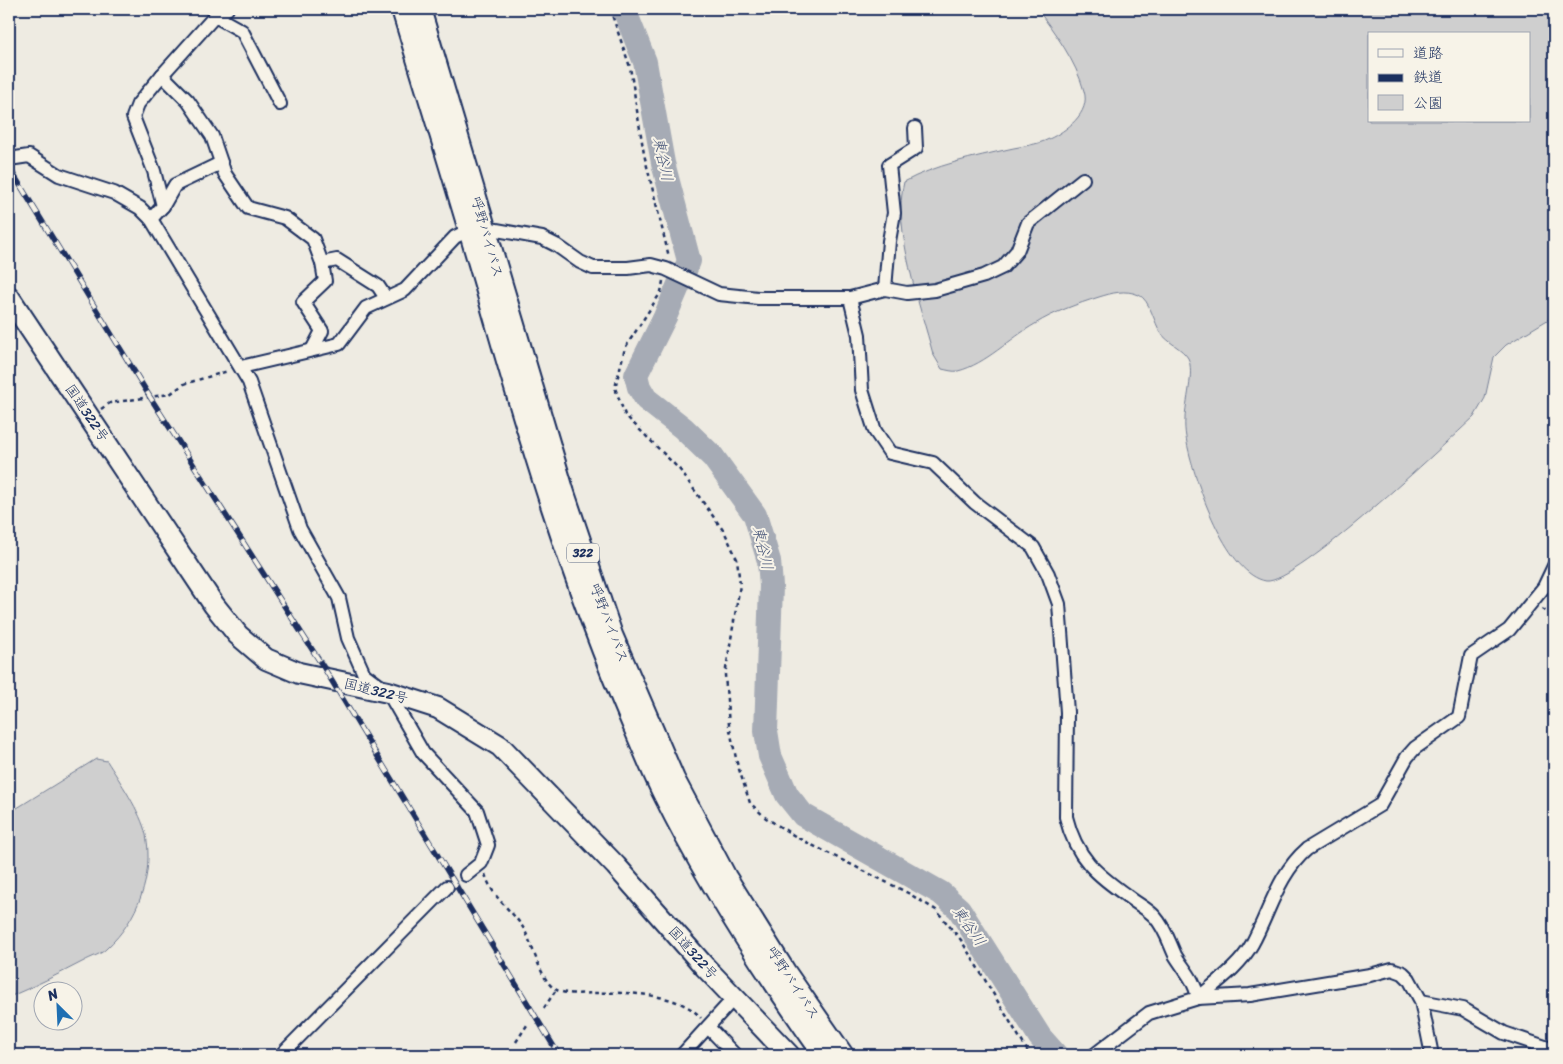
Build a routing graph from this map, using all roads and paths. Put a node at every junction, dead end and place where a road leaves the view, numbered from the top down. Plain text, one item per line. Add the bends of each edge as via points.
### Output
1 (227, 9) edge
2 (402, 9) edge
3 (420, 9) edge
4 (610, 9) edge
5 (215, 16) junction
6 (162, 75) junction
7 (280, 104) dead end
8 (915, 128) dead end
9 (9, 159) edge
10 (221, 163) junction
11 (1083, 179) dead end
12 (162, 206) junction
13 (151, 218) junction
14 (477, 229) junction
15 (322, 264) junction
16 (666, 269) junction
17 (886, 289) junction
18 (9, 297) edge
19 (386, 298) junction
20 (850, 298) junction
21 (312, 350) junction
22 (241, 367) junction
23 (90, 417) junction
24 (1554, 566) edge
25 (388, 692) junction
26 (481, 863) junction
27 (466, 875) tunnel mouth
28 (447, 886) tunnel mouth
29 (556, 990) junction
30 (734, 998) junction
31 (1198, 998) junction
32 (1421, 1001) junction
33 (544, 1008) dead end
34 (529, 1022) dead end
35 (708, 1027) junction
36 (516, 1042) dead end
37 (1554, 1050) edge
38 (1098, 1052) edge
39 (280, 1055) edge
40 (682, 1055) edge
41 (735, 1055) edge
42 (789, 1055) edge
43 (824, 1055) edge
44 (843, 1055) edge
45 (1030, 1055) edge
46 (1432, 1055) edge

1 - 5 street
2 - 14 highway, 呼野バイパス / 322
3 - 14 highway, 呼野バイパス / 322
4 - 16 path via 630,66 644,154 669,254
5 - 6 street
5 - 7 street via 242,31
6 - 10 street via 193,108 212,136
6 - 12 street via 138,104 133,117 154,171
8 - 17 street via 916,148 889,165 894,214
9 - 13 street via 29,156 59,175 114,193
10 - 12 street via 175,184
10 - 15 street via 248,208 285,218 313,239
11 - 17 street via 1028,223 1017,252 1003,267 935,290 907,293
12 - 13 street
13 - 22 street
14 - 16 street via 542,238 594,268 651,264
14 - 19 street via 455,237 404,290
14 - 43 highway, 呼野バイパス / 322 via 523,420 581,598 612,676 662,793 708,877 780,993
14 - 44 highway, 呼野バイパス / 322 via 589,571 645,714 674,779 726,877 786,973
15 - 19 street via 337,260 378,286
15 - 21 street via 325,281 303,302 322,331
16 - 20 street via 719,294 758,298
16 - 45 path via 661,292 625,348 615,388 625,415 680,470 725,532 736,559 740,585 726,675 729,725 750,803 766,818 798,838 936,910 961,940
17 - 20 street
18 - 23 highway, 国道322号
19 - 21 street via 366,308 339,344
20 - 31 street via 859,336 862,390 875,431 890,453 933,463 975,503 1033,547 1048,574 1059,604 1067,712 1066,817 1070,830 1075,843 1102,879 1155,917 1175,955 1196,984
21 - 22 street
22 - 23 path via 184,384 170,394 110,403
22 - 25 street via 300,529 339,598 348,638 364,674
23 - 25 highway, 国道322号 via 214,605 238,635 266,659 299,673
24 - 31 street via 1544,587 1509,630 1471,656 1459,718 1407,756 1380,805 1297,858 1285,872 1252,945 1240,961
25 - 26 street via 423,753 477,811 488,845
25 - 30 highway, 国道322号 via 438,708 500,746 616,866
26 - 27 street
26 - 29 path via 489,888 522,926 548,982
28 - 39 street
29 - 33 path
29 - 35 path via 576,994 626,992 680,1003 696,1012
30 - 35 street
30 - 42 highway, 国道322号
31 - 32 street via 1250,995 1392,969 1409,979
31 - 38 street via 1150,1013
32 - 37 street via 1463,1009 1504,1033
32 - 46 street
34 - 36 path
35 - 40 street
35 - 41 street

